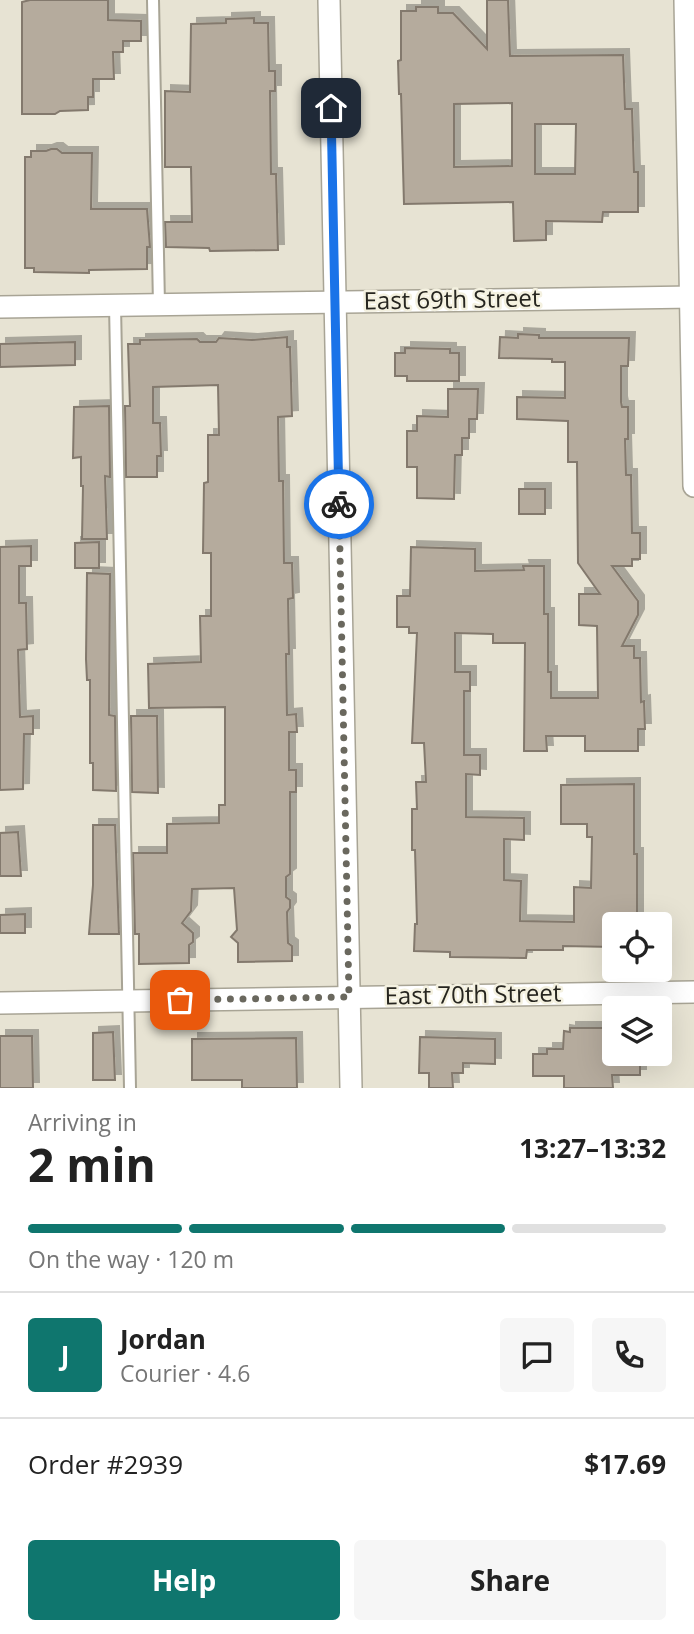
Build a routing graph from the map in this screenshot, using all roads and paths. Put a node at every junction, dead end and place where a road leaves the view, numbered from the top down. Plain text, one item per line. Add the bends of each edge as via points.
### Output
1 (153, 0) edge
2 (329, 0) edge
3 (685, 0) edge
4 (692, 297) edge
5 (335, 302) junction
6 (159, 304) junction
7 (115, 305) junction
8 (0, 307) edge
9 (694, 486) edge
10 (694, 992) edge
11 (349, 997) junction
12 (128, 1000) junction
13 (0, 1003) edge
14 (130, 1088) edge
15 (351, 1088) edge

1 - 6 lane
2 - 5 street
3 - 4 street
4 - 5 street, East 69th Street
4 - 9 street
5 - 6 street, East 69th Street
5 - 11 street
6 - 7 street, East 69th Street
7 - 8 street, East 69th Street
7 - 12 lane
10 - 11 street, East 70th Street
11 - 12 street, East 70th Street
11 - 15 street
12 - 13 street, East 70th Street
12 - 14 lane

